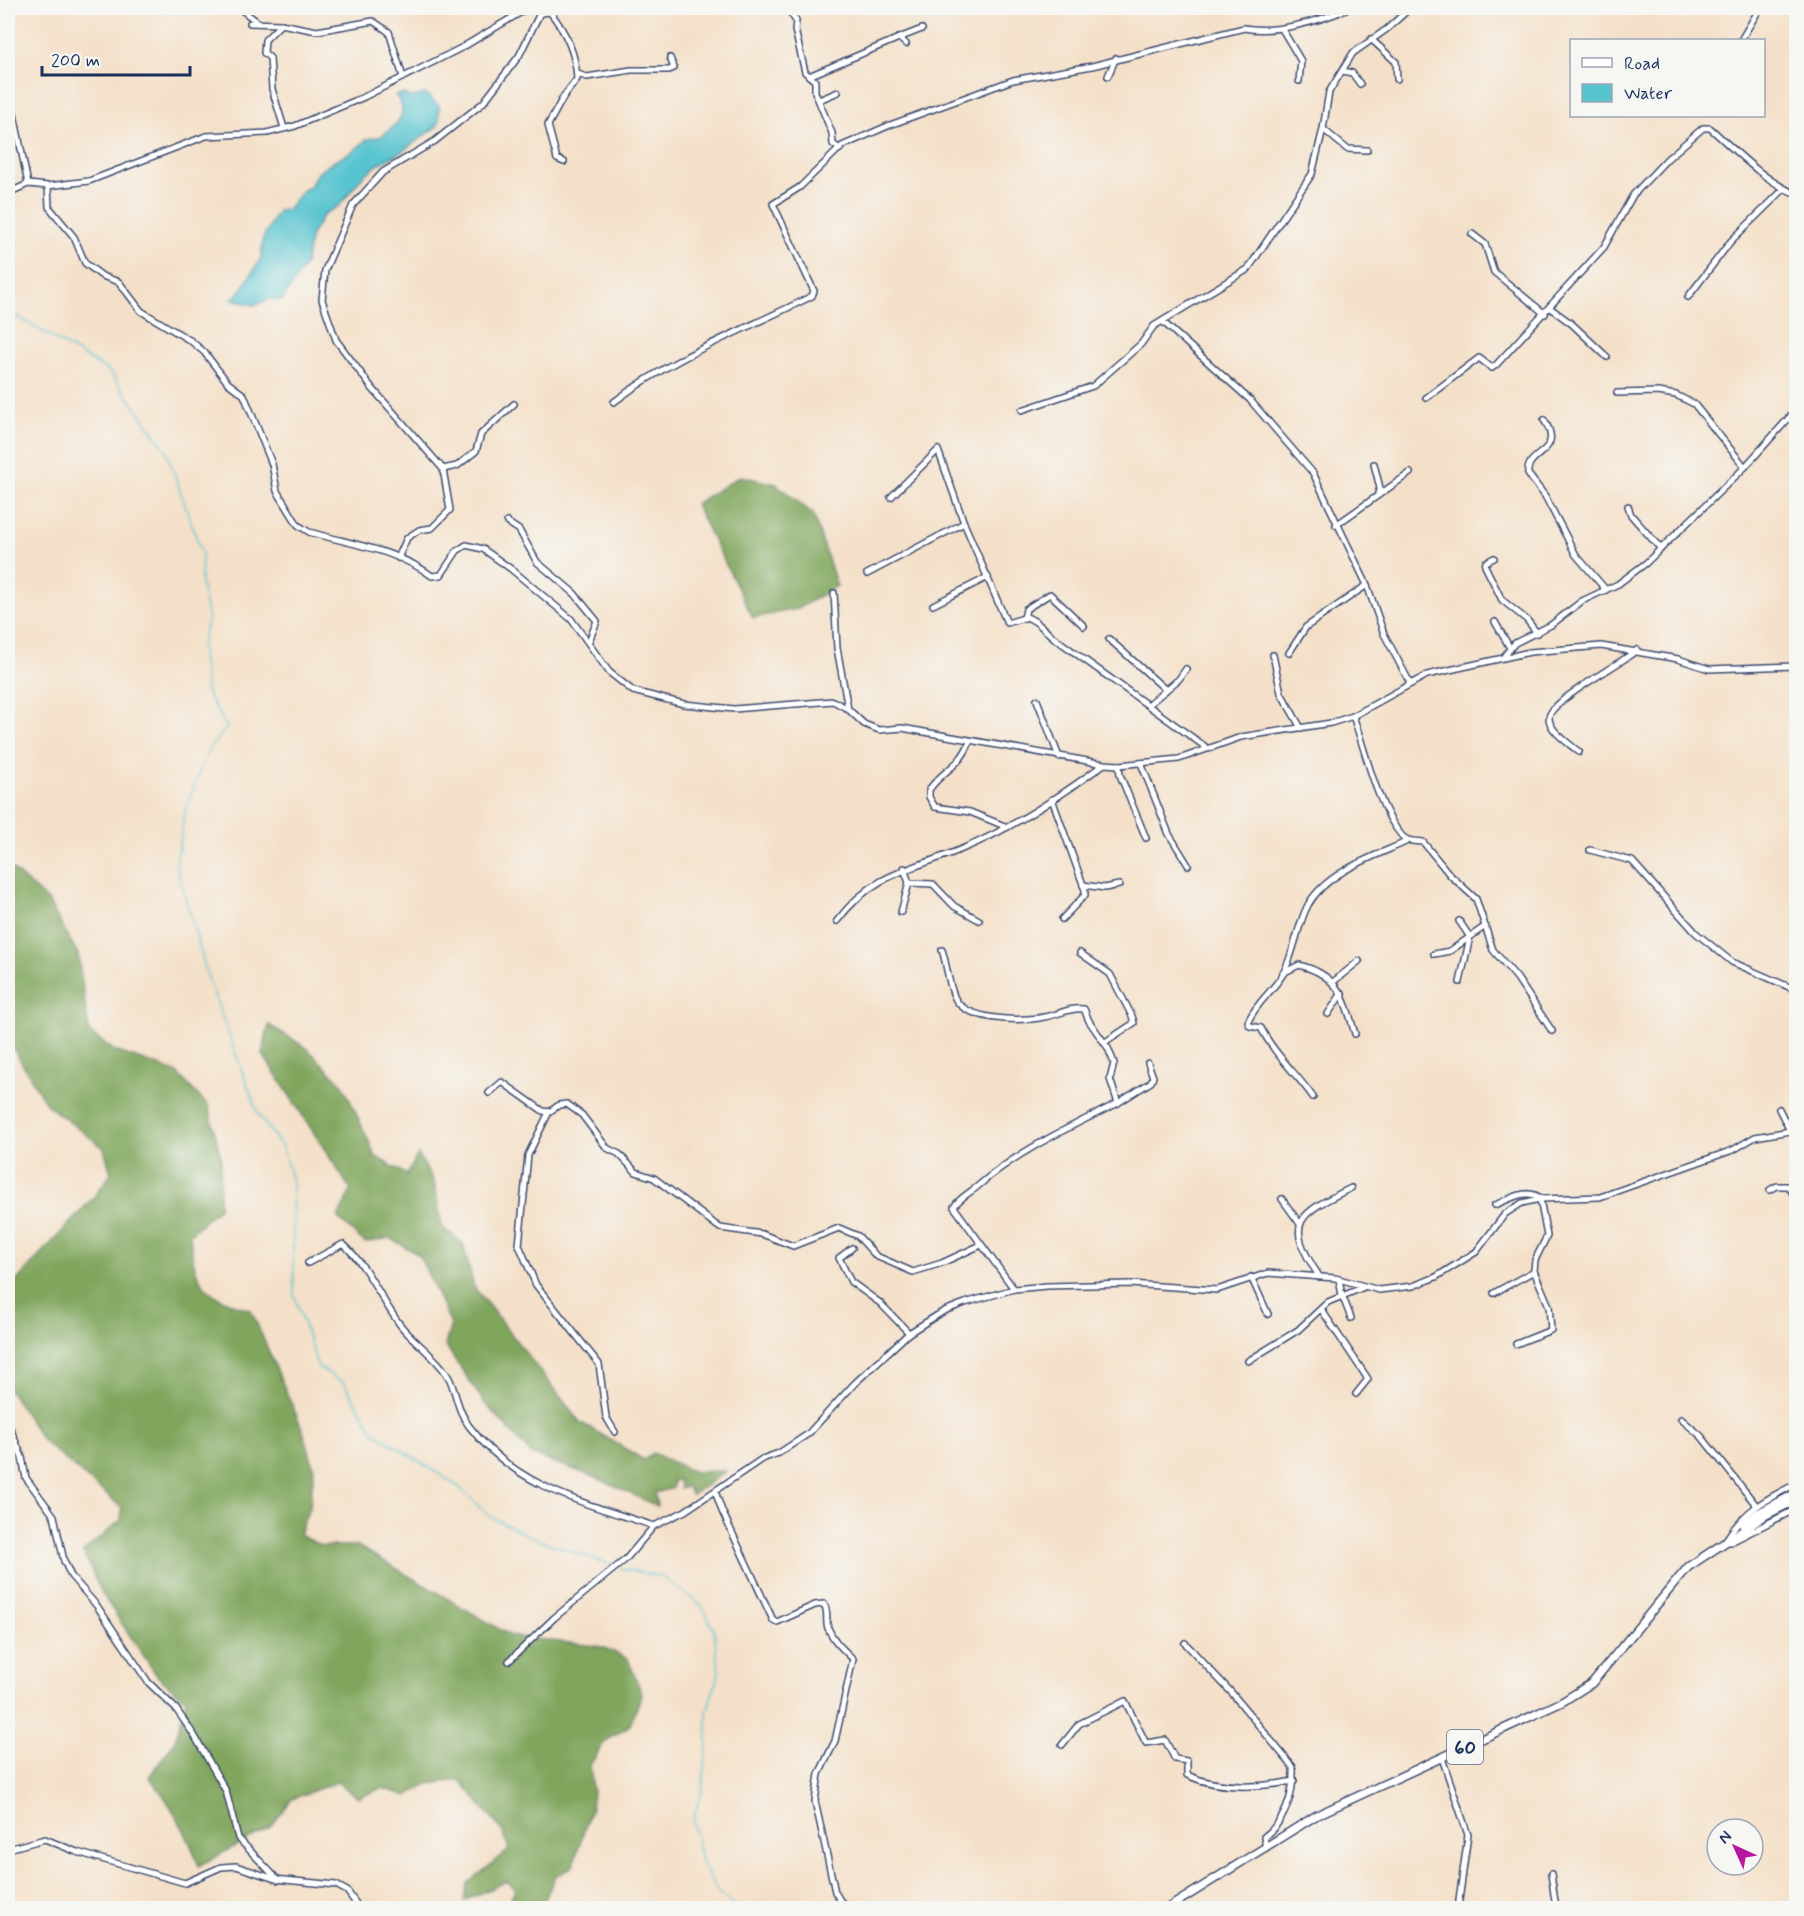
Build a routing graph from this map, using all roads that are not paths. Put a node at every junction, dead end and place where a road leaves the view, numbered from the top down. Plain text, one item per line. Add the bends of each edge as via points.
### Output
1 (239, 8) edge
2 (528, 8) edge
3 (794, 8) edge
4 (1349, 8) edge
5 (1410, 8) edge
6 (1760, 8) edge
7 (540, 10) edge
8 (250, 23) dead end
9 (260, 24) junction
10 (280, 24) junction
11 (922, 29) dead end
12 (1282, 29) junction
13 (899, 38) junction
14 (1371, 39) junction
15 (1742, 39) edge
16 (906, 44) dead end
17 (670, 58) dead end
18 (1116, 58) junction
19 (1343, 71) junction
20 (577, 74) junction
21 (809, 76) junction
22 (1108, 76) dead end
23 (403, 77) junction
24 (1397, 79) dead end
25 (1299, 81) dead end
26 (8, 84) edge
27 (1360, 84) dead end
28 (838, 92) dead end
29 (819, 100) junction
30 (8, 112) edge
31 (15, 112) junction
32 (284, 128) junction
33 (1323, 129) junction
34 (840, 149) junction
35 (1367, 150) dead end
36 (564, 162) dead end
37 (28, 184) junction
38 (48, 186) junction
39 (1784, 189) junction
40 (8, 194) edge
41 (1797, 194) edge
42 (1472, 234) dead end
43 (1688, 297) dead end
44 (1550, 308) junction
45 (1545, 314) junction
46 (1163, 322) junction
47 (1607, 357) dead end
48 (1617, 393) dead end
49 (1426, 398) dead end
50 (614, 402) dead end
51 (514, 404) dead end
52 (1022, 410) dead end
53 (1797, 410) edge
54 (1544, 420) dead end
55 (1374, 464) dead end
56 (1745, 467) junction
57 (443, 469) junction
58 (1410, 472) dead end
59 (1377, 495) junction
60 (891, 497) dead end
61 (1628, 506) dead end
62 (507, 522) dead end
63 (964, 523) junction
64 (1336, 525) junction
65 (1661, 549) junction
66 (398, 558) junction
67 (1494, 558) dead end
68 (867, 574) dead end
69 (988, 577) junction
70 (1367, 585) junction
71 (1606, 590) junction
72 (834, 593) dead end
73 (933, 605) dead end
74 (1023, 618) junction
75 (1495, 622) dead end
76 (1084, 626) dead end
77 (1537, 633) junction
78 (1109, 639) dead end
79 (590, 641) junction
80 (1510, 648) junction
81 (1637, 650) junction
82 (1289, 652) dead end
83 (1273, 655) dead end
84 (1504, 656) junction
85 (1794, 666) edge
86 (1186, 669) dead end
87 (1410, 683) junction
88 (1166, 690) junction
89 (1797, 693) edge
90 (1037, 700) dead end
91 (1148, 705) junction
92 (848, 709) junction
93 (1353, 716) junction
94 (1301, 728) junction
95 (970, 741) junction
96 (1207, 747) junction
97 (1579, 752) dead end
98 (1059, 757) junction
99 (1140, 763) junction
100 (1104, 764) junction
101 (1119, 765) junction
102 (1052, 799) junction
103 (1007, 827) junction
104 (1146, 838) dead end
105 (1408, 841) junction
106 (1590, 850) dead end
107 (1188, 865) dead end
108 (904, 868) junction
109 (909, 883) junction
110 (1083, 885) junction
111 (1119, 885) dead end
112 (901, 912) dead end
113 (1062, 919) dead end
114 (978, 920) dead end
115 (837, 921) dead end
116 (1459, 921) dead end
117 (1484, 927) junction
118 (1470, 937) junction
119 (942, 950) dead end
120 (1080, 953) dead end
121 (1434, 954) dead end
122 (1359, 961) dead end
123 (1283, 973) junction
124 (1333, 982) junction
125 (1460, 982) dead end
126 (1797, 990) edge
127 (1342, 993) junction
128 (1329, 1014) dead end
129 (1552, 1031) dead end
130 (1355, 1034) dead end
131 (1105, 1042) junction
132 (1148, 1063) dead end
133 (489, 1093) dead end
134 (1313, 1097) dead end
135 (1118, 1103) junction
136 (1779, 1108) dead end
137 (549, 1112) junction
138 (1793, 1131) edge
139 (1797, 1186) edge
140 (1789, 1187) junction
141 (1352, 1188) dead end
142 (1770, 1190) dead end
143 (1282, 1199) dead end
144 (1541, 1199) junction
145 (1797, 1199) edge
146 (1495, 1205) dead end
147 (1300, 1224) junction
148 (981, 1245) junction
149 (852, 1248) dead end
150 (308, 1263) dead end
151 (1534, 1271) junction
152 (1319, 1276) junction
153 (1251, 1277) junction
154 (1339, 1279) junction
155 (1364, 1287) junction
156 (1014, 1289) junction
157 (1494, 1293) dead end
158 (1342, 1295) junction
159 (1321, 1309) junction
160 (1268, 1314) dead end
161 (1351, 1318) dead end
162 (909, 1333) junction
163 (1516, 1344) dead end
164 (1248, 1361) dead end
165 (1356, 1394) dead end
166 (1681, 1419) dead end
167 (8, 1423) edge
168 (615, 1432) dead end
169 (1797, 1484) edge
170 (716, 1491) junction
171 (1797, 1493) edge
172 (1797, 1500) edge
173 (1756, 1504) junction
174 (1797, 1509) edge
175 (654, 1526) junction
176 (1725, 1541) junction
177 (1185, 1643) dead end
178 (509, 1661) dead end
179 (1062, 1745) dead end
180 (1442, 1758) junction
181 (1294, 1781) junction
182 (1266, 1848) junction
183 (8, 1849) edge
184 (1551, 1874) dead end
185 (278, 1880) junction
186 (359, 1908) edge
187 (855, 1908) edge
188 (1168, 1908) edge
189 (1458, 1908) edge
190 (1556, 1908) edge

1 - 9 street
2 - 23 street
3 - 21 street via 790,12 796,21 795,30
4 - 12 street
5 - 14 street
6 - 15 street
7 - 20 street via 550,12 563,28 577,63
7 - 57 street via 519,56 483,103 435,141 383,172 353,205 325,270 322,300 336,340
8 - 9 street
9 - 10 street
10 - 23 street via 317,31 373,21 389,32
10 - 32 street via 266,40 264,53 270,58 272,89
11 - 13 street
12 - 18 street via 1244,28
12 - 25 street via 1301,62
13 - 16 street
13 - 21 street
14 - 19 street via 1353,53
14 - 24 street via 1396,62
17 - 20 street via 674,68 669,70 631,70 587,77
18 - 22 street
18 - 34 street via 1013,80 890,124
19 - 27 street via 1352,73
19 - 33 street via 1329,92
20 - 36 street via 548,124 557,159
21 - 29 street via 815,81
23 - 32 street
26 - 31 street
28 - 29 street
29 - 34 street via 833,144
30 - 31 street
31 - 37 street
32 - 38 street via 267,133 206,136 89,181
33 - 35 street via 1347,149
33 - 46 street via 1312,174 1248,269
34 - 50 street via 800,187 773,204 814,291 812,296 674,361
37 - 38 street
37 - 40 street
38 - 66 street via 49,207 74,237 85,263 102,276 119,282 141,311 191,340 228,383 244,395 272,464 277,491 298,525 309,532
39 - 41 street
39 - 43 street via 1731,241
39 - 44 street via 1710,128 1703,128 1633,195 1604,246
42 - 45 street via 1485,244 1494,272
44 - 45 street
44 - 47 street
45 - 49 street via 1492,368 1479,358
46 - 52 street via 1154,326 1141,344 1093,386
46 - 64 street via 1250,400 1313,473
48 - 56 street via 1658,392 1694,404
51 - 57 street via 481,434 476,451 458,466
53 - 56 street
54 - 71 street via 1551,440 1529,465 1528,474 1545,496 1572,550
55 - 59 street via 1380,488
56 - 65 street
57 - 66 street via 450,510 432,528 407,538
58 - 59 street
59 - 64 street
60 - 63 street via 939,450
61 - 65 street via 1631,516
62 - 79 street via 519,530 537,562 574,593 597,621
63 - 68 street
63 - 69 street
64 - 70 street
65 - 71 street
66 - 79 street via 432,576 441,575 457,551 466,545 483,549 571,619
67 - 77 street via 1485,566 1503,600
69 - 73 street
69 - 74 street via 1007,623
70 - 82 street via 1306,627
70 - 87 street via 1384,634
71 - 77 street via 1582,601
72 - 92 street via 837,648
74 - 76 street via 1026,609 1050,594
74 - 91 street via 1036,622
75 - 80 street
77 - 80 street
78 - 88 street
79 - 92 street via 609,672 633,691 684,704 734,710 833,701
80 - 84 street
81 - 84 street via 1579,646
81 - 85 street via 1709,669
81 - 97 street via 1567,696 1548,714 1549,722
83 - 94 street via 1281,693
84 - 87 street
85 - 89 street
86 - 88 street
87 - 93 street
88 - 91 street
90 - 98 street
91 - 96 street
92 - 95 street via 864,724 879,730 902,728
93 - 94 street
93 - 105 street via 1383,803
94 - 96 street via 1241,737
95 - 98 street
95 - 103 street via 962,760 930,790 931,802 935,807 970,812
96 - 99 street via 1179,759
98 - 100 street
99 - 101 street
99 - 107 street via 1169,834
100 - 101 street
100 - 102 street
101 - 104 street
102 - 103 street
102 - 110 street
103 - 108 street via 962,849
105 - 117 street via 1423,843 1476,899
105 - 123 street via 1342,874 1320,890 1309,903
106 - 126 street via 1632,861 1696,933 1732,962
108 - 109 street
108 - 115 street via 854,899
109 - 112 street
109 - 114 street via 933,884 954,906
110 - 111 street
110 - 113 street via 1085,895
116 - 118 street
117 - 118 street
117 - 129 street via 1493,950
118 - 121 street via 1450,951
118 - 125 street
119 - 131 street via 954,998 971,1013 982,1017 1038,1018 1073,1008 1084,1009
120 - 131 street via 1110,974 1134,1023
122 - 124 street
123 - 124 street via 1299,964
123 - 134 street via 1248,1024 1261,1028 1270,1046
124 - 127 street
127 - 128 street
127 - 130 street
131 - 135 street via 1114,1064 1110,1079
132 - 135 street via 1153,1077 1150,1082
133 - 137 street via 502,1082 531,1105
135 - 148 street via 1047,1139 958,1201 954,1207 956,1214
136 - 138 street
137 - 148 street via 567,1104 582,1115 607,1148 636,1172 654,1178 728,1231 762,1234 793,1246 845,1228 876,1256 913,1272
137 - 168 street via 528,1155 519,1245 536,1285 599,1364 606,1417
138 - 144 street via 1755,1137 1733,1150 1600,1197
139 - 140 street
140 - 142 street
140 - 145 street
141 - 147 street via 1321,1204
143 - 147 street
144 - 146 street via 1520,1194
144 - 151 street via 1547,1236
144 - 155 street via 1522,1203 1505,1214 1476,1252 1436,1277 1392,1289
147 - 152 street via 1299,1242
148 - 156 street
149 - 162 street via 839,1258 851,1282 880,1303
150 - 175 street via 343,1244 356,1256 401,1326 449,1378 469,1425 509,1468 555,1494
151 - 157 street
151 - 163 street via 1549,1306 1551,1330
152 - 153 street via 1268,1273
152 - 154 street
153 - 156 street via 1217,1290 1130,1284
153 - 160 street
154 - 155 street
154 - 158 street
155 - 158 street
156 - 162 street via 944,1311
158 - 159 street
158 - 161 street
159 - 164 street
159 - 165 street via 1368,1379
162 - 170 street via 808,1434
166 - 173 street via 1701,1436
167 - 185 street via 26,1478 54,1516 71,1576 97,1606 148,1682 176,1709 226,1791 238,1838
169 - 173 street
170 - 175 street
170 - 187 street via 773,1620 777,1622 824,1604 828,1628 854,1659 835,1741 819,1774 815,1801 835,1892 841,1902
171 - 176 main road via 1758,1513
172 - 176 main road
173 - 176 street
174 - 176 street via 1731,1542
175 - 178 street via 626,1559
176 - 180 main road, 60 via 1688,1567 1592,1683 1562,1702
177 - 181 street via 1293,1767
179 - 181 street via 1079,1724 1125,1701 1146,1743 1165,1740 1175,1759 1187,1761 1187,1775 1208,1784 1266,1786
180 - 182 main road, 60 via 1317,1815
180 - 189 street via 1468,1835
181 - 182 street via 1290,1800 1276,1828 1264,1838
182 - 188 main road, 60
183 - 185 street via 45,1839 185,1883 220,1867 236,1866
184 - 190 street
185 - 186 street via 336,1884 347,1891

